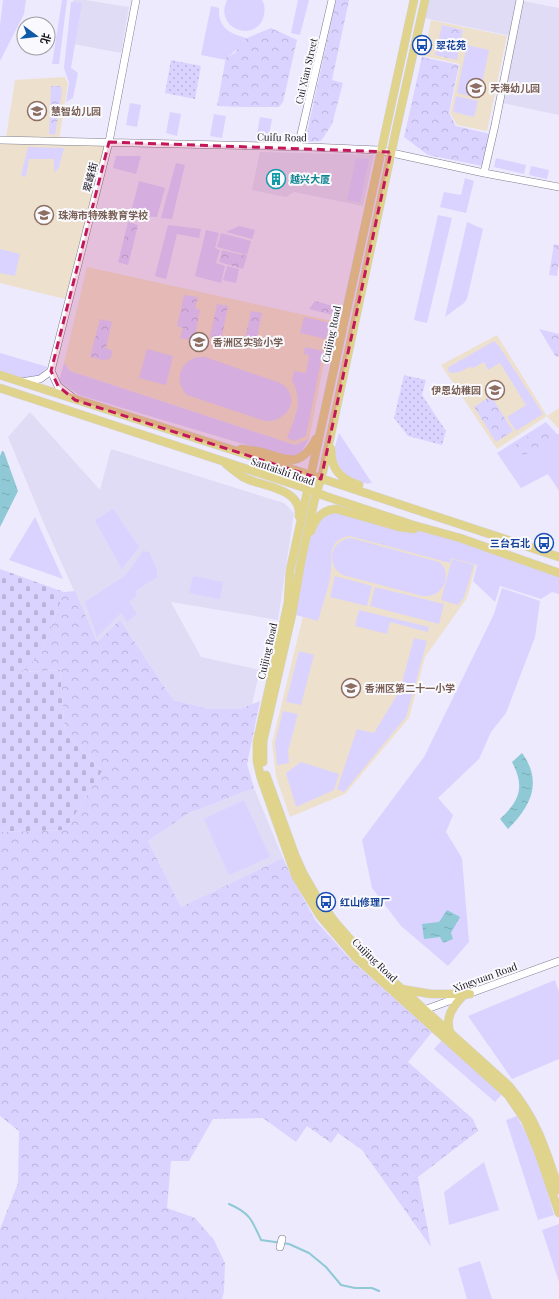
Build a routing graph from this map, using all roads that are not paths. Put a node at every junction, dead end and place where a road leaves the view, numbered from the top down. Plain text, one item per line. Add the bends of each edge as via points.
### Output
1 (136, 0) edge
2 (332, 0) edge
3 (414, 0) edge
4 (425, 0) edge
5 (520, 0) edge
6 (0, 140) edge
7 (109, 142) junction
8 (298, 147) junction
9 (381, 151) junction
10 (391, 152) junction
11 (484, 173) junction
12 (559, 187) edge
13 (51, 371) junction
14 (0, 375) edge
15 (21, 382) junction
16 (0, 388) edge
17 (75, 400) junction
18 (321, 429) junction
19 (331, 435) junction
20 (224, 448) junction
21 (220, 460) junction
22 (310, 476) junction
23 (321, 479) junction
24 (308, 489) junction
25 (317, 494) junction
26 (452, 522) junction
27 (432, 530) junction
28 (298, 535) junction
29 (559, 557) edge
30 (301, 562) junction
31 (559, 573) edge
32 (559, 961) edge
33 (401, 989) junction
34 (466, 995) junction
35 (422, 1012) junction
36 (452, 1035) junction
37 (559, 1190) edge
38 (559, 1213) edge
39 (282, 1239) dead end
40 (280, 1246) dead end

1 - 7 street, 翠峰街
2 - 8 street, Cui Xian Street
3 - 9 main road, Cuijing Road
4 - 10 main road, Cuijing Road
5 - 11 street
6 - 7 street, Cuifu Road
7 - 8 street, Cuifu Road
7 - 13 street, 翠峰街
8 - 9 street, Cuifu Road
9 - 10 street, Cuifu Road
9 - 18 main road, Cuijing Road
10 - 11 street, Cuifu Road
10 - 19 main road, Cuijing Road
11 - 12 street, Cuifu Road
13 - 15 street via 40,379
13 - 17 street via 58,386
14 - 15 main road, Santaishi Road
15 - 17 main road, Santaishi Road
16 - 21 main road, Santaishi Road
17 - 20 main road, Santaishi Road
18 - 20 main road via 311,448 300,458 288,460 257,451
18 - 22 main road, Cuijing Road
19 - 23 main road, Cuijing Road
19 - 26 main road via 331,460 336,470 350,483 417,505
20 - 22 main road, Santaishi Road
21 - 24 main road, Santaishi Road
21 - 28 main road via 244,478 284,491 294,500 300,510
22 - 23 main road, Santaishi Road
22 - 24 main road, Cuijing Road
23 - 25 main road, Cuijing Road
23 - 26 main road, Santaishi Road
24 - 25 main road, Santaishi Road
24 - 28 main road, Cuijing Road
25 - 27 main road, Santaishi Road
25 - 30 main road, Cuijing Road
26 - 29 main road, Santaishi Road
27 - 30 main road via 398,527 340,509 329,510 320,515 316,522
27 - 31 main road, Santaishi Road
28 - 35 main road, Cuijing Road via 290,571 288,603 257,742 257,761 261,778 296,877 320,916 356,958
30 - 33 main road, Cuijing Road via 262,758 295,855 315,894 362,953
32 - 34 street, Xingyuan Road
33 - 34 main road via 431,994
33 - 35 main road, Cuijing Road
34 - 35 street, Xingyuan Road
34 - 36 main road via 454,1005 449,1016 448,1028
35 - 36 main road, Cuijing Road
35 - 38 main road, Cuijing Road via 508,1095 524,1120 538,1151
36 - 37 main road, Cuijing Road via 510,1086 522,1101 540,1134
39 - 40 street

